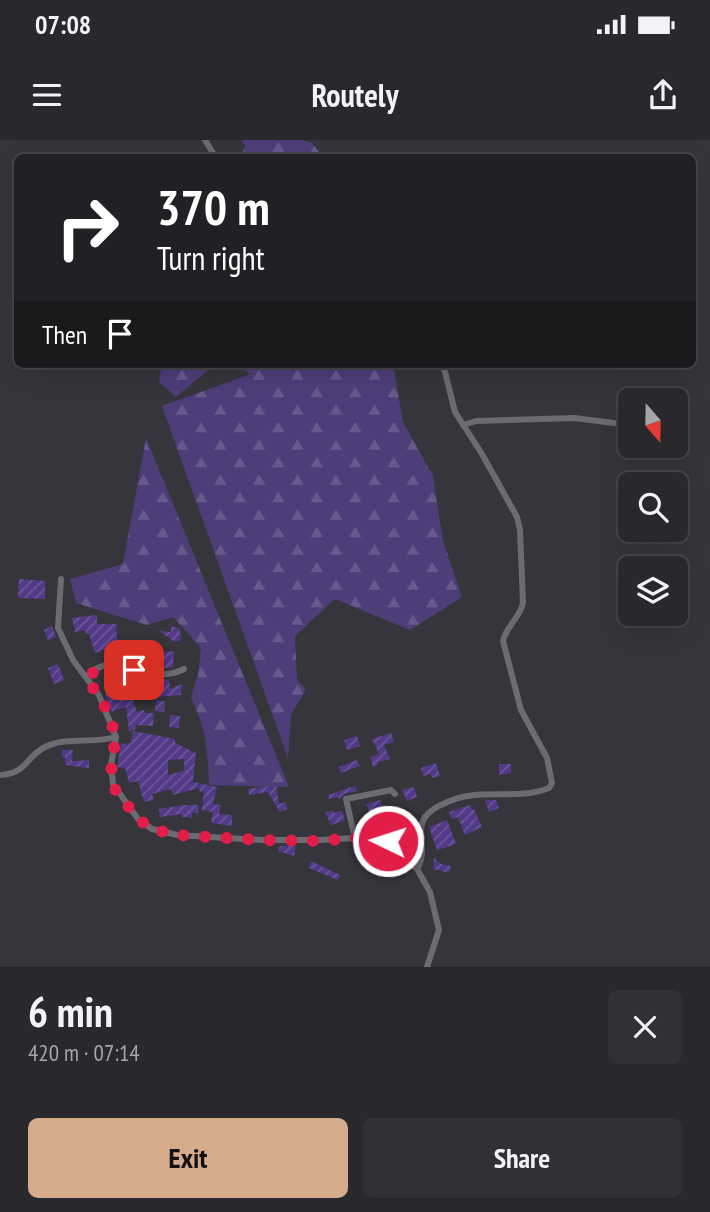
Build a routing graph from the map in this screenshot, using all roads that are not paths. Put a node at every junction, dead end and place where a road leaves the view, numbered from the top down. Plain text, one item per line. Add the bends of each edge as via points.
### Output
1 (444, 368) edge
2 (618, 424) edge
3 (463, 425) junction
4 (61, 579) dead end
5 (184, 669) dead end
6 (86, 677) junction
7 (116, 737) junction
8 (0, 775) edge
9 (395, 794) dead end
10 (355, 838) junction
11 (417, 869) junction
12 (427, 967) edge

1 - 3 street
2 - 3 street via 569,418
3 - 11 street via 519,522 523,603 503,641 521,710 547,758 552,783 543,791 481,793 434,808 421,827 423,854
4 - 6 street via 58,628
5 - 6 street via 162,675 104,666
6 - 7 street via 107,710
7 - 8 street via 47,746 17,772
7 - 10 street via 113,784 138,819 152,829 262,840
9 - 10 street via 391,790 346,799
10 - 11 street via 388,841
11 - 12 street via 430,892 439,930

